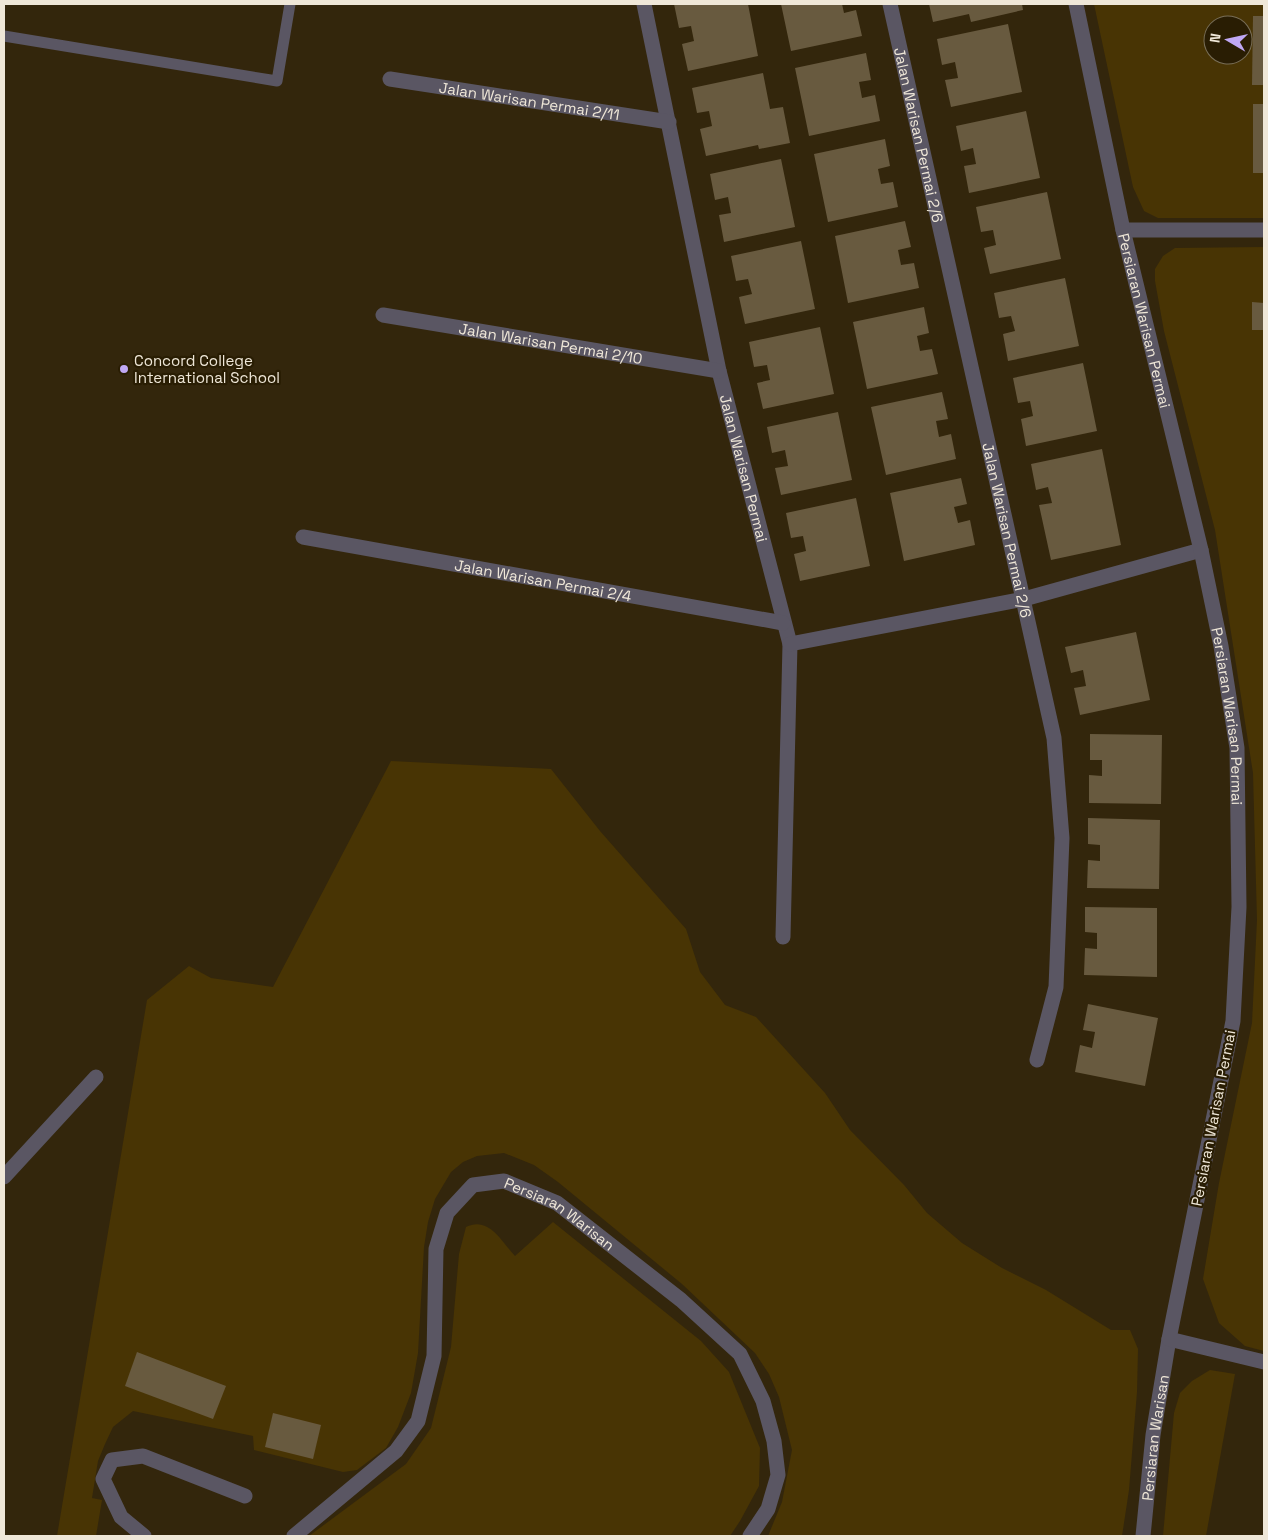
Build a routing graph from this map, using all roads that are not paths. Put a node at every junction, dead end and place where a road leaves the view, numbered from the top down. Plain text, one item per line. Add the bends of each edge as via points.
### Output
1 (290, 4) edge
2 (644, 4) edge
3 (890, 4) edge
4 (1076, 4) edge
5 (4, 36) edge
6 (390, 79) dead end
7 (669, 122) junction
8 (1123, 230) junction
9 (1264, 230) edge
10 (383, 315) dead end
11 (719, 371) junction
12 (303, 537) dead end
13 (1201, 550) junction
14 (1024, 599) junction
15 (783, 623) junction
16 (790, 644) junction
17 (783, 937) dead end
18 (1037, 1060) dead end
19 (96, 1077) dead end
20 (4, 1177) edge
21 (1169, 1339) junction
22 (1264, 1362) edge
23 (245, 1496) dead end
24 (144, 1536) edge
25 (294, 1536) edge
26 (750, 1536) edge
27 (1143, 1536) edge

1 - 5 lane via 277,81
2 - 7 street, Jalan Warisan Permai
3 - 14 street, Jalan Warisan Permai 2/6
4 - 8 street, Persiaran Warisan Permai
6 - 7 street, Jalan Warisan Permai 2/11
7 - 11 street, Jalan Warisan Permai
8 - 9 street
8 - 13 street, Persiaran Warisan Permai
10 - 11 street, Jalan Warisan Permai 2/10
11 - 15 street, Jalan Warisan Permai
12 - 15 street, Jalan Warisan Permai 2/4
13 - 14 street
13 - 21 street, Persiaran Warisan Permai via 1221,646 1237,748 1237,965 1232,1021
14 - 16 street
14 - 18 street, Jalan Warisan Permai 2/6 via 1054,738 1062,838 1056,986
15 - 16 street, Jalan Warisan Permai
16 - 17 street, Jalan Warisan Permai
19 - 20 street
21 - 22 street
21 - 27 street, Persiaran Warisan via 1153,1435
23 - 24 street via 143,1456 112,1460 103,1479 121,1517
25 - 26 street, Persiaran Warisan via 396,1451 418,1421 434,1356 436,1249 447,1213 473,1185 504,1182 557,1202 681,1300 740,1354 763,1401 774,1441 778,1475 768,1509

